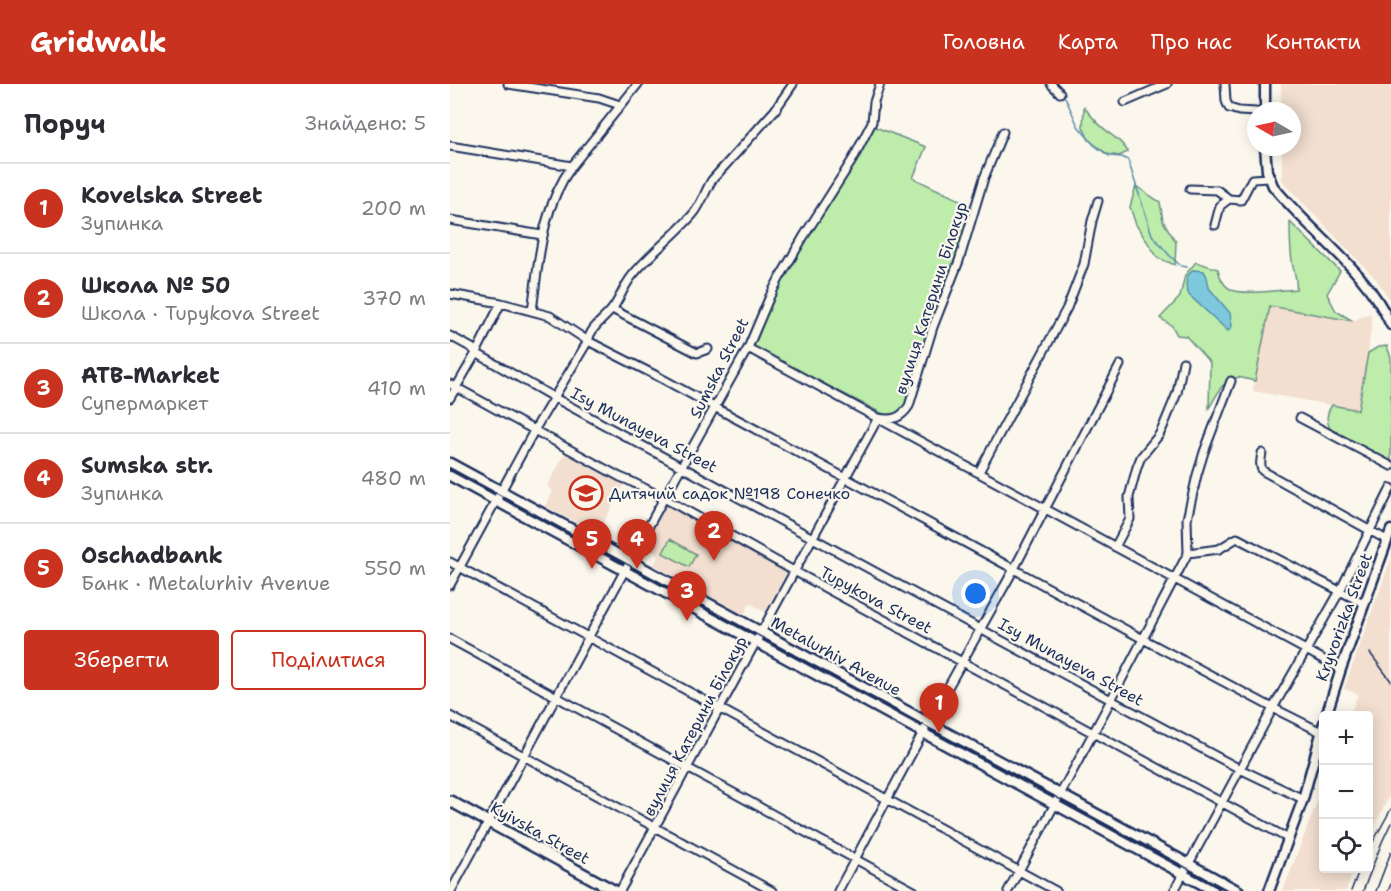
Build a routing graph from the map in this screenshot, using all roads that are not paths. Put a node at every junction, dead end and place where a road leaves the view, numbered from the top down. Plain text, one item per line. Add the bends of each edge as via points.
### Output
1 (508, 84) edge
2 (638, 84) edge
3 (793, 84) edge
4 (880, 84) edge
5 (1051, 84) edge
6 (1167, 84) edge
7 (1225, 84) edge
8 (1265, 84) edge
9 (1060, 93) dead end
10 (1125, 102) dead end
11 (1265, 102) edge
12 (620, 105) junction
13 (1247, 111) edge
14 (1003, 132) dead end
15 (450, 146) edge
16 (1266, 156) edge
17 (572, 166) junction
18 (1269, 178) junction
19 (1190, 189) dead end
20 (1229, 199) junction
21 (1098, 201) dead end
22 (450, 220) edge
23 (1215, 225) dead end
24 (542, 235) junction
25 (450, 294) edge
26 (501, 303) junction
27 (612, 309) junction
28 (532, 311) junction
29 (1391, 325) edge
30 (450, 336) edge
31 (588, 341) junction
32 (748, 348) junction
33 (708, 349) dead end
34 (476, 353) junction
35 (1183, 362) dead end
36 (1120, 365) dead end
37 (1231, 381) dead end
38 (453, 385) edge
39 (553, 397) junction
40 (450, 398) edge
41 (715, 407) junction
42 (878, 418) junction
43 (1300, 418) dead end
44 (535, 429) junction
45 (1262, 453) dead end
46 (450, 463) edge
47 (682, 465) junction
48 (1391, 466) edge
49 (979, 472) junction
50 (450, 476) edge
51 (846, 477) junction
52 (1391, 488) edge
53 (501, 491) junction
54 (664, 498) junction
55 (496, 501) junction
56 (1045, 510) junction
57 (1391, 530) edge
58 (1369, 531) junction
59 (813, 537) junction
60 (1387, 540) junction
61 (1115, 547) junction
62 (1188, 553) junction
63 (630, 561) junction
64 (450, 562) edge
65 (460, 567) junction
66 (1014, 569) junction
67 (624, 571) junction
68 (794, 571) junction
69 (1175, 579) junction
70 (450, 585) edge
71 (1340, 591) junction
72 (1365, 604) junction
73 (981, 628) junction
74 (761, 632) junction
75 (588, 637) junction
76 (450, 639) edge
77 (1143, 639) junction
78 (755, 642) junction
79 (1306, 650) junction
80 (963, 663) junction
81 (1341, 669) junction
82 (556, 696) junction
83 (1111, 699) junction
84 (1272, 708) junction
85 (719, 709) junction
86 (1328, 711) edge
87 (450, 716) edge
88 (928, 723) junction
89 (1319, 731) edge
90 (923, 732) junction
91 (1093, 733) junction
92 (1319, 739) edge
93 (524, 756) junction
94 (687, 768) junction
95 (1240, 768) junction
96 (1059, 794) junction
97 (1303, 799) junction
98 (888, 800) junction
99 (450, 801) edge
100 (1222, 803) junction
101 (1054, 804) junction
102 (488, 822) junction
103 (655, 828) junction
104 (1289, 839) junction
105 (855, 859) junction
106 (1188, 864) junction
107 (1018, 871) junction
108 (1183, 874) junction
109 (452, 890) edge
110 (617, 891) edge
111 (772, 891) edge
112 (838, 891) edge
113 (914, 891) edge
114 (1008, 891) edge
115 (1056, 891) edge
116 (1174, 891) edge
117 (1214, 891) edge
118 (1239, 891) edge
119 (1269, 891) edge

1 - 12 street via 599,98
2 - 12 street
3 - 27 street via 775,110 712,180 697,210 631,277
4 - 32 street, Sumska Street via 872,122 779,279
5 - 9 street
6 - 10 street
7 - 13 street via 1229,108
8 - 11 main road
12 - 17 street
14 - 42 street, вулиця Катерини Білокур via 984,178 909,406 899,417
15 - 17 street
16 - 18 main road
17 - 24 street via 549,208
18 - 20 street via 1252,179 1241,200
18 - 29 main road via 1279,194 1366,283
19 - 20 street via 1216,190
20 - 23 street via 1220,206
21 - 49 street via 1084,264 1066,308
22 - 24 street
24 - 28 street
25 - 26 street
26 - 28 street
26 - 34 street
27 - 31 street
27 - 33 street via 689,350 697,353
28 - 31 street via 550,316
30 - 34 street, Isy Munayeva Street
31 - 39 street
31 - 41 street
32 - 41 street, Sumska Street
32 - 42 street
34 - 38 street
34 - 39 street, Isy Munayeva Street
35 - 61 street via 1177,393 1163,427 1140,457 1131,488 1130,519
36 - 56 street
37 - 62 street via 1197,475 1187,519
38 - 40 street
38 - 44 street, Tupykova Street
39 - 44 street
39 - 47 street, Isy Munayeva Street
41 - 47 street, Sumska Street
41 - 51 street
42 - 49 street
42 - 51 street, вулиця Катерини Білокур
43 - 48 street
44 - 53 street
44 - 54 street, Tupykova Street
45 - 58 street via 1263,471
46 - 53 main road, Metalurhiv Avenue
47 - 54 street, Sumska Street
47 - 59 street, Isy Munayeva Street
49 - 56 street
50 - 55 main road, Metalurhiv Avenue
51 - 59 street, вулиця Катерини Білокур
51 - 66 street
52 - 58 street
53 - 55 street
53 - 63 main road, Metalurhiv Avenue
54 - 63 street, Sumska Street
54 - 68 street, Tupykova Street
55 - 65 street
55 - 67 main road, Metalurhiv Avenue
56 - 61 street
56 - 66 street
57 - 60 main road, Kryvorizka Street
58 - 60 street
58 - 71 street
59 - 68 street, вулиця Катерини Білокур
59 - 73 street, Isy Munayeva Street
60 - 72 main road, Kryvorizka Street
61 - 69 street
62 - 69 street
62 - 71 street via 1219,549 1237,538
63 - 67 street, Sumska Street
63 - 74 main road, Metalurhiv Avenue
64 - 65 street
65 - 70 street
65 - 75 street
66 - 73 street
66 - 77 street
67 - 75 street, Sumska Street
67 - 78 main road, Metalurhiv Avenue
68 - 74 street, вулиця Катерини Білокур
68 - 80 street, Tupykova Street
69 - 77 street
69 - 79 street
71 - 72 street
71 - 79 street
72 - 81 main road, Kryvorizka Street
73 - 80 street
73 - 83 street, Isy Munayeva Street
74 - 78 street, вулиця Катерини Білокур
74 - 88 main road, Metalurhiv Avenue
75 - 82 street, Sumska Street
75 - 85 street
76 - 82 street
77 - 83 street
77 - 84 street
78 - 85 street, вулиця Катерини Білокур
78 - 90 main road, Metalurhiv Avenue
79 - 81 street
79 - 84 street
80 - 88 street
80 - 91 street, Tupykova Street
81 - 86 main road, Kryvorizka Street
82 - 93 street, Sumska Street
82 - 94 street
83 - 91 street
83 - 95 street, Isy Munayeva Street
84 - 89 street
84 - 95 street
85 - 94 street, вулиця Катерини Білокур
85 - 98 street
87 - 93 street
88 - 90 street
88 - 96 main road, Metalurhiv Avenue
90 - 98 street
90 - 101 main road, Metalurhiv Avenue
91 - 96 street
91 - 100 street, Tupykova Street
92 - 97 main road
93 - 102 street, Sumska Street
93 - 103 street
94 - 103 street, вулиця Катерини Білокур
94 - 105 street
95 - 97 street, Isy Munayeva Street
95 - 100 street
96 - 101 street
96 - 106 main road, Metalurhiv Avenue
97 - 104 main road
98 - 105 street
98 - 107 street
99 - 102 highway, Kyivska Street
100 - 104 street, Tupykova Street
100 - 106 street
101 - 107 street
101 - 108 main road, Metalurhiv Avenue
102 - 109 street, Sumska Street
102 - 110 highway, Kyivska Street
103 - 110 street, вулиця Катерини Білокур
103 - 111 street
104 - 119 main road
105 - 112 street
105 - 113 street
106 - 108 street
106 - 118 main road, Metalurhiv Avenue
107 - 114 street
107 - 115 street
108 - 116 street
108 - 117 main road, Metalurhiv Avenue

